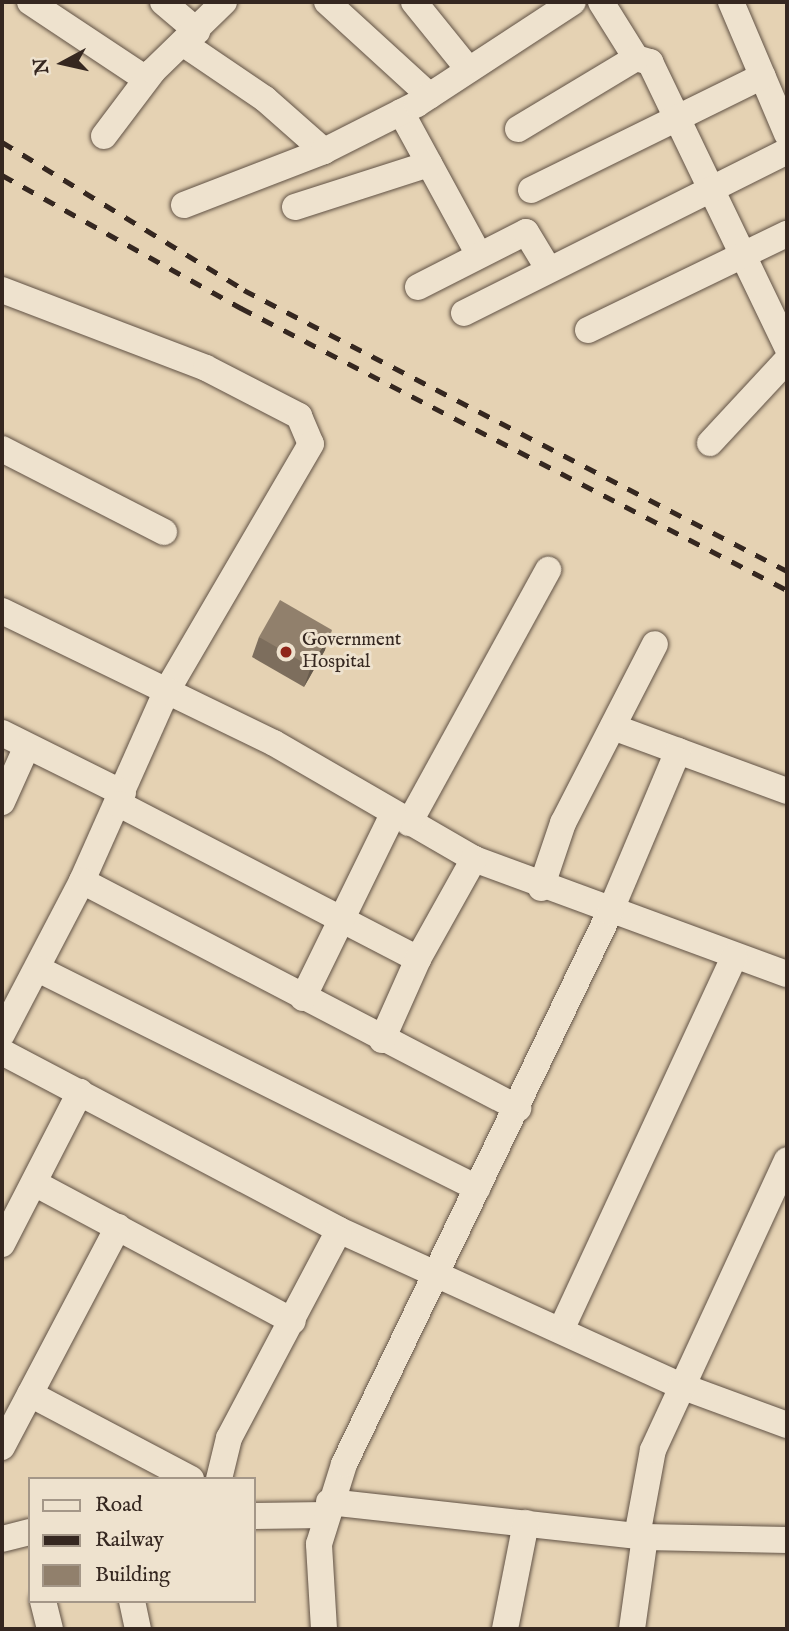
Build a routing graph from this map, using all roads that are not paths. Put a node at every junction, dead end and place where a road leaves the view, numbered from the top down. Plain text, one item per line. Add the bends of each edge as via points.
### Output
1 (30, 2) edge
2 (163, 2) edge
3 (224, 2) edge
4 (327, 2) edge
5 (414, 2) edge
6 (573, 2) edge
7 (601, 2) edge
8 (731, 2) edge
9 (190, 37) junction
10 (636, 58) junction
11 (469, 70) junction
12 (763, 76) junction
13 (146, 79) junction
14 (430, 96) junction
15 (401, 112) junction
16 (677, 121) junction
17 (518, 129) dead end
18 (787, 134) edge
19 (104, 136) dead end
20 (324, 151) junction
21 (787, 151) edge
22 (429, 164) junction
23 (712, 189) junction
24 (531, 190) dead end
25 (184, 205) dead end
26 (295, 207) dead end
27 (787, 234) edge
28 (479, 255) junction
29 (744, 257) junction
30 (549, 270) junction
31 (418, 287) dead end
32 (2, 290) edge
33 (464, 313) dead end
34 (589, 330) dead end
35 (786, 346) edge
36 (710, 443) dead end
37 (2, 449) edge
38 (164, 532) dead end
39 (548, 570) dead end
40 (2, 611) edge
41 (655, 644) dead end
42 (167, 690) junction
43 (612, 727) junction
44 (2, 733) edge
45 (27, 746) junction
46 (678, 751) junction
47 (787, 791) edge
48 (121, 799) junction
49 (2, 802) edge
50 (401, 818) junction
51 (474, 859) junction
52 (82, 881) junction
53 (541, 888) junction
54 (610, 912) junction
55 (341, 917) junction
56 (735, 956) junction
57 (418, 958) junction
58 (38, 969) junction
59 (787, 974) edge
60 (303, 998) junction
61 (2, 1034) edge
62 (382, 1040) junction
63 (2, 1052) edge
64 (80, 1093) junction
65 (518, 1108) junction
66 (787, 1160) edge
67 (36, 1184) junction
68 (478, 1188) junction
69 (118, 1227) junction
70 (339, 1230) junction
71 (2, 1244) edge
72 (434, 1275) junction
73 (293, 1321) junction
74 (561, 1330) junction
75 (681, 1386) junction
76 (30, 1394) junction
77 (787, 1425) edge
78 (2, 1447) edge
79 (187, 1477) edge
80 (219, 1477) edge
81 (328, 1508) junction
82 (256, 1516) edge
83 (526, 1523) junction
84 (641, 1536) junction
85 (787, 1540) edge
86 (44, 1603) edge
87 (132, 1603) edge
88 (50, 1629) edge
89 (138, 1629) edge
90 (324, 1629) edge
91 (505, 1629) edge
92 (632, 1629) edge

1 - 13 street
2 - 9 street
3 - 9 street
4 - 14 street
5 - 11 street
6 - 11 street
7 - 10 street
8 - 12 street
9 - 13 street
9 - 20 street
10 - 16 street via 650,62
10 - 17 street
11 - 14 street
12 - 16 street
12 - 18 street
13 - 19 street
14 - 15 street
15 - 20 street
15 - 22 street
16 - 23 street
16 - 24 street
20 - 25 street
21 - 23 street
22 - 26 street
22 - 28 street
23 - 29 street
23 - 30 street
27 - 29 street
28 - 30 street via 526,232
28 - 31 street
29 - 34 street
29 - 35 street
30 - 33 street
32 - 42 street via 206,368 306,424 307,455 243,552
35 - 36 street
37 - 38 street
39 - 50 street
40 - 42 street
41 - 43 street
42 - 48 street
42 - 50 street
43 - 46 street
43 - 53 street via 563,823
44 - 45 street
45 - 48 street
45 - 49 street
46 - 47 street
46 - 54 street
48 - 52 street
48 - 55 street
50 - 51 street
50 - 55 street
51 - 53 street
51 - 57 street
52 - 58 street
52 - 60 street
53 - 54 street
54 - 56 street
54 - 65 street
55 - 57 street
55 - 60 street
56 - 59 street
56 - 74 street
57 - 62 street
58 - 61 street
58 - 68 street
60 - 62 street
62 - 65 street
63 - 64 street
64 - 67 street
64 - 70 street
65 - 68 street
66 - 75 street
67 - 69 street
67 - 71 street
68 - 72 street
69 - 73 street
69 - 76 street
70 - 72 street
70 - 73 street
72 - 74 street
72 - 81 street
73 - 80 street via 229,1438
74 - 75 street
75 - 77 street
75 - 84 street via 647,1468
76 - 78 street
76 - 79 street
81 - 82 street
81 - 83 street
81 - 90 street via 317,1573
83 - 84 street
83 - 91 street
84 - 85 street
84 - 92 street
86 - 88 street
87 - 89 street

